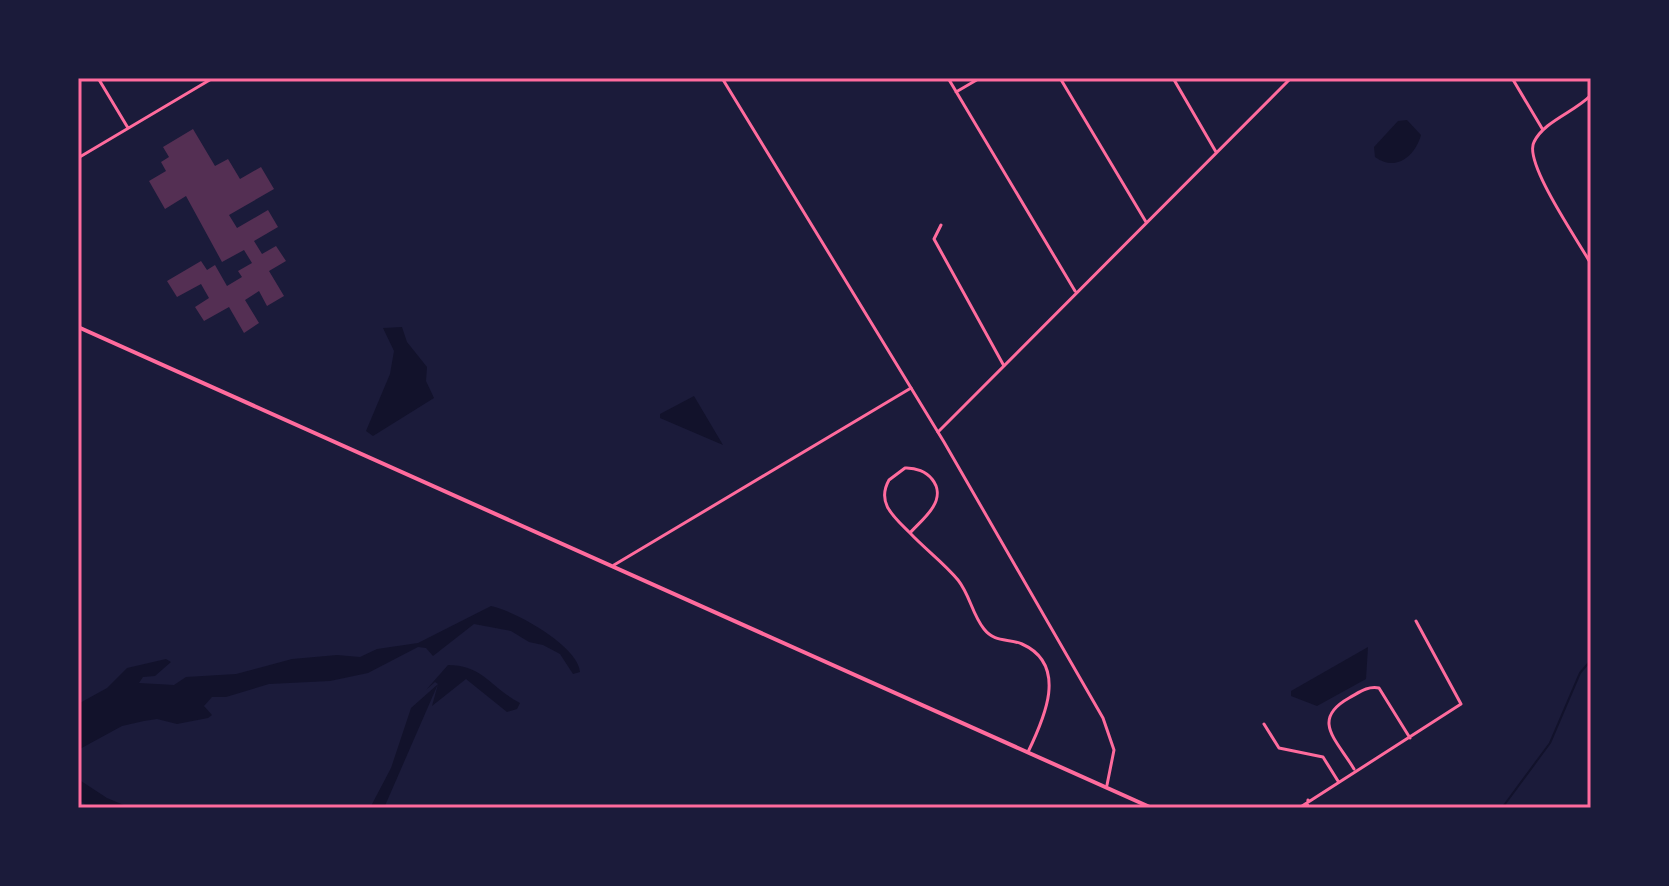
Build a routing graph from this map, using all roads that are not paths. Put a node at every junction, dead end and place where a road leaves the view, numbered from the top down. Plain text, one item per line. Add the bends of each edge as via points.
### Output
1 (98, 78) edge
2 (213, 78) edge
3 (722, 78) edge
4 (948, 78) edge
5 (980, 78) edge
6 (1060, 78) edge
7 (1173, 78) edge
8 (1291, 78) edge
9 (1512, 78) edge
10 (956, 92) junction
11 (1591, 95) edge
12 (128, 128) junction
13 (1543, 130) junction
14 (1216, 152) junction
15 (78, 158) edge
16 (1146, 222) junction
17 (941, 225) dead end
18 (1591, 264) edge
19 (1076, 292) junction
20 (78, 327) edge
21 (1004, 366) junction
22 (911, 388) junction
23 (938, 432) junction
24 (910, 533) junction
25 (614, 565) junction
26 (1416, 621) dead end
27 (1264, 724) dead end
28 (1410, 738) junction
29 (1028, 752) junction
30 (1355, 770) junction
31 (1338, 781) junction
32 (1107, 785) junction
33 (1308, 800) junction
34 (1152, 808) edge
35 (1299, 808) edge
36 (1307, 808) edge

1 - 12 street
2 - 12 street
3 - 22 street
4 - 10 street
5 - 10 street
6 - 16 street
7 - 14 street
8 - 14 street
9 - 13 street
10 - 19 street
11 - 13 street
12 - 15 street
13 - 18 street via 1533,142 1534,163
14 - 16 street
16 - 19 street
17 - 21 street via 934,239
19 - 21 street
20 - 25 main road
21 - 23 street
22 - 23 street
22 - 25 street
23 - 32 street via 1108,729 1115,758
24 - 24 street via 888,511 884,492 893,474 911,468 929,475 937,492 931,511
24 - 29 street via 958,580 991,637 1021,644 1043,663 1050,679 1049,699
25 - 29 main road
26 - 28 street via 1461,704
27 - 31 street via 1279,748 1323,757
28 - 30 street
28 - 30 street via 1379,688 1367,688 1336,705 1328,726
29 - 32 main road
30 - 31 street
31 - 33 street
32 - 34 main road
33 - 35 street
33 - 36 street

